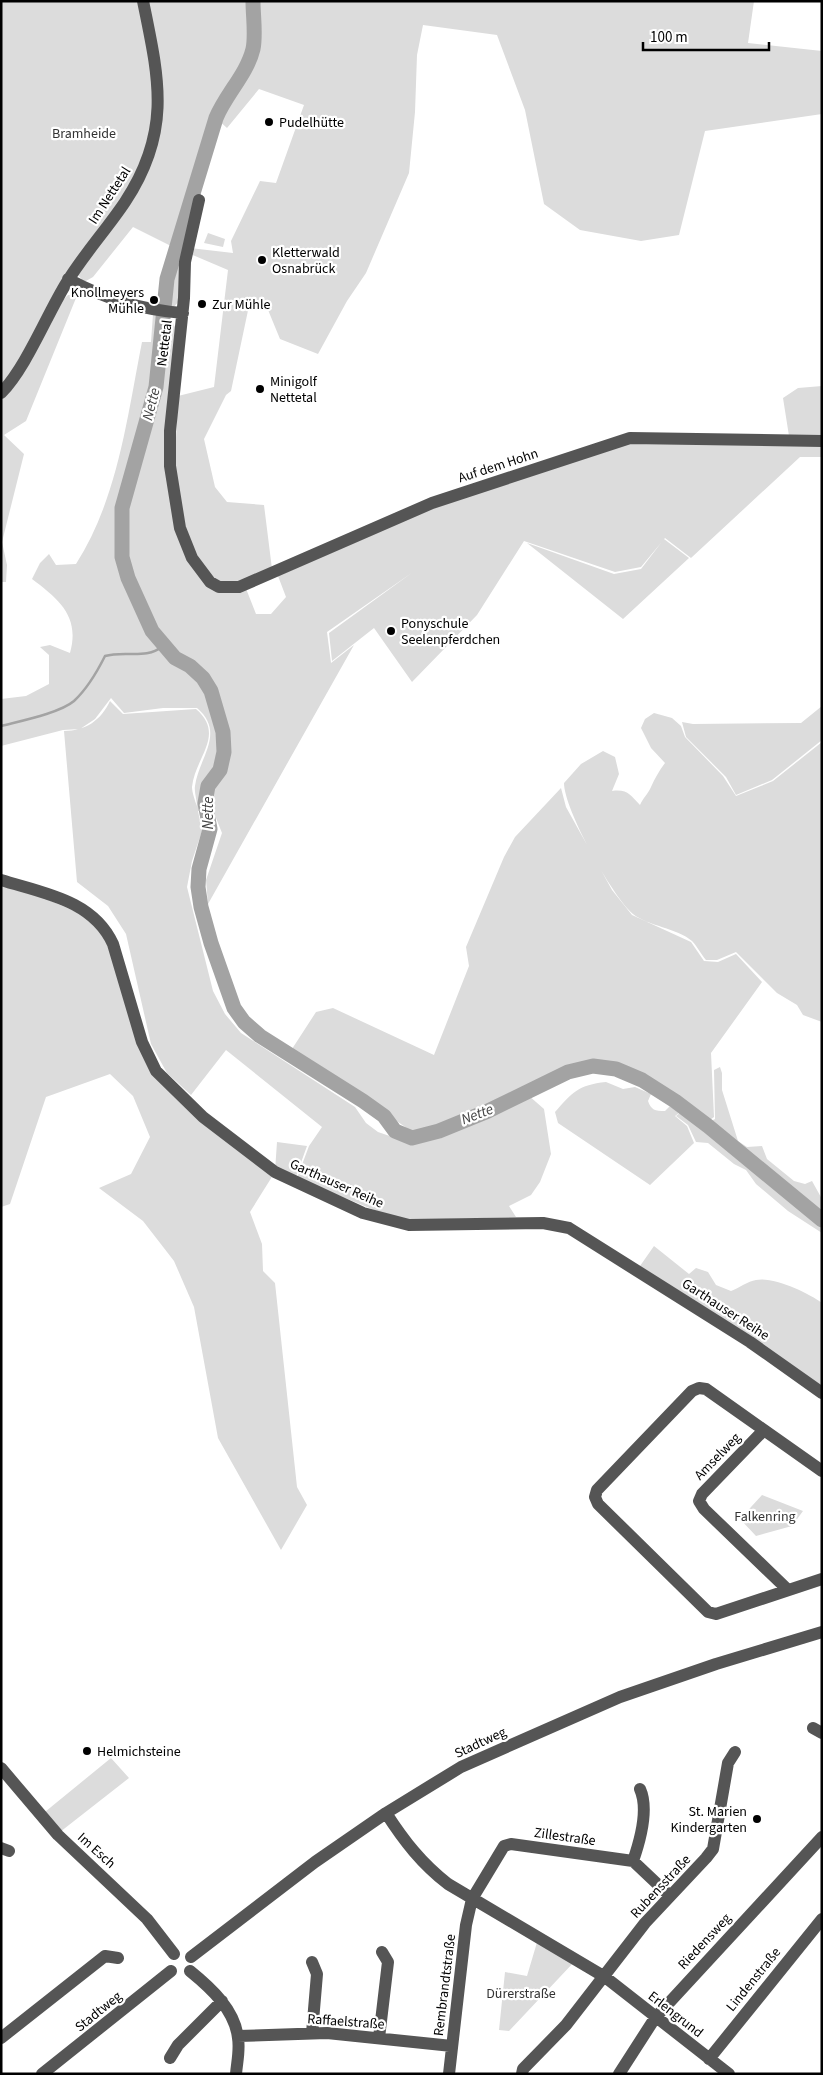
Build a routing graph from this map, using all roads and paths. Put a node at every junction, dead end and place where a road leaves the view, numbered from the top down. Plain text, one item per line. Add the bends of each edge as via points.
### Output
1 (143, 1) edge
2 (199, 200) dead end
3 (68, 279) junction
4 (170, 312) junction
5 (1, 393) edge
6 (822, 441) edge
7 (203, 575) joint
8 (1, 880) edge
9 (822, 1393) edge
10 (763, 1431) junction
11 (822, 1471) edge
12 (822, 1579) edge
13 (787, 1590) junction
14 (822, 1632) edge
15 (735, 1752) dead end
16 (1, 1768) edge
17 (640, 1789) dead end
18 (386, 1813) junction
19 (822, 1837) edge
20 (633, 1861) junction
21 (670, 1896) junction
22 (472, 1899) junction
23 (822, 1918) edge
24 (382, 1952) dead end
25 (174, 1954) junction
26 (191, 1957) junction
27 (118, 1958) dead end
28 (312, 1962) dead end
29 (171, 1971) junction
30 (190, 1971) junction
31 (605, 1977) junction
32 (222, 2001) junction
33 (655, 2018) junction
34 (312, 2033) junction
35 (238, 2036) junction
36 (1, 2038) edge
37 (379, 2038) junction
38 (452, 2046) junction
39 (170, 2058) dead end
40 (709, 2059) junction
41 (728, 2073) edge
42 (42, 2074) edge
43 (236, 2074) edge
44 (449, 2074) edge
45 (522, 2074) edge
46 (618, 2074) edge

1 - 3 street, Im Nettetal via 159,99 153,144 137,183
2 - 4 street, Nettetal
3 - 4 street via 130,304
3 - 5 street, Im Nettetal via 15,376
4 - 7 street, Nettetal via 170,466 180,528
6 - 7 street, Auf dem Hohn via 630,438 432,503 239,588 219,587
8 - 9 street, Garthauser Reihe via 67,901 98,920 113,944 142,1042 156,1071 203,1117 275,1172 363,1213 409,1225 543,1223 569,1228 750,1342
10 - 11 street
10 - 13 street, Amselweg via 702,1494 700,1502
10 - 13 street via 706,1389 699,1388 692,1391 604,1483 595,1497 598,1504 708,1612 716,1614
12 - 13 street
14 - 18 street, Stadtweg via 653,1685 568,1718 461,1767
15 - 21 street, Rubensstraße via 728,1763 713,1848
16 - 25 street, Im Esch via 58,1835 140,1912
17 - 20 street via 645,1800
18 - 22 street via 409,1848 428,1868
18 - 26 street, Stadtweg via 315,1862
19 - 33 street, Riedensweg
20 - 21 street
20 - 22 street, Zillestraße via 512,1844 499,1851
21 - 31 street, Rubensstraße via 636,1934
22 - 31 street
22 - 38 street, Rembrandtstraße
23 - 40 street, Lindenstraße
24 - 37 street via 388,1962
25 - 26 street via 182,1952
25 - 29 street via 169,1964
26 - 30 street
27 - 36 street via 105,1956
28 - 34 street via 317,1974
29 - 30 street via 181,1976
29 - 42 street, Stadtweg
30 - 32 street
31 - 33 street, Erlengrund
31 - 45 street, Rubensstraße via 566,2025 522,2069
32 - 35 street
32 - 39 street via 178,2045
33 - 40 street, Erlengrund
33 - 46 street, Riedensweg
34 - 35 street, Raffaelstraße
34 - 37 street, Raffaelstraße
35 - 43 street
37 - 38 street, Raffaelstraße
38 - 44 street, Rembrandtstraße
40 - 41 street, Erlengrund

